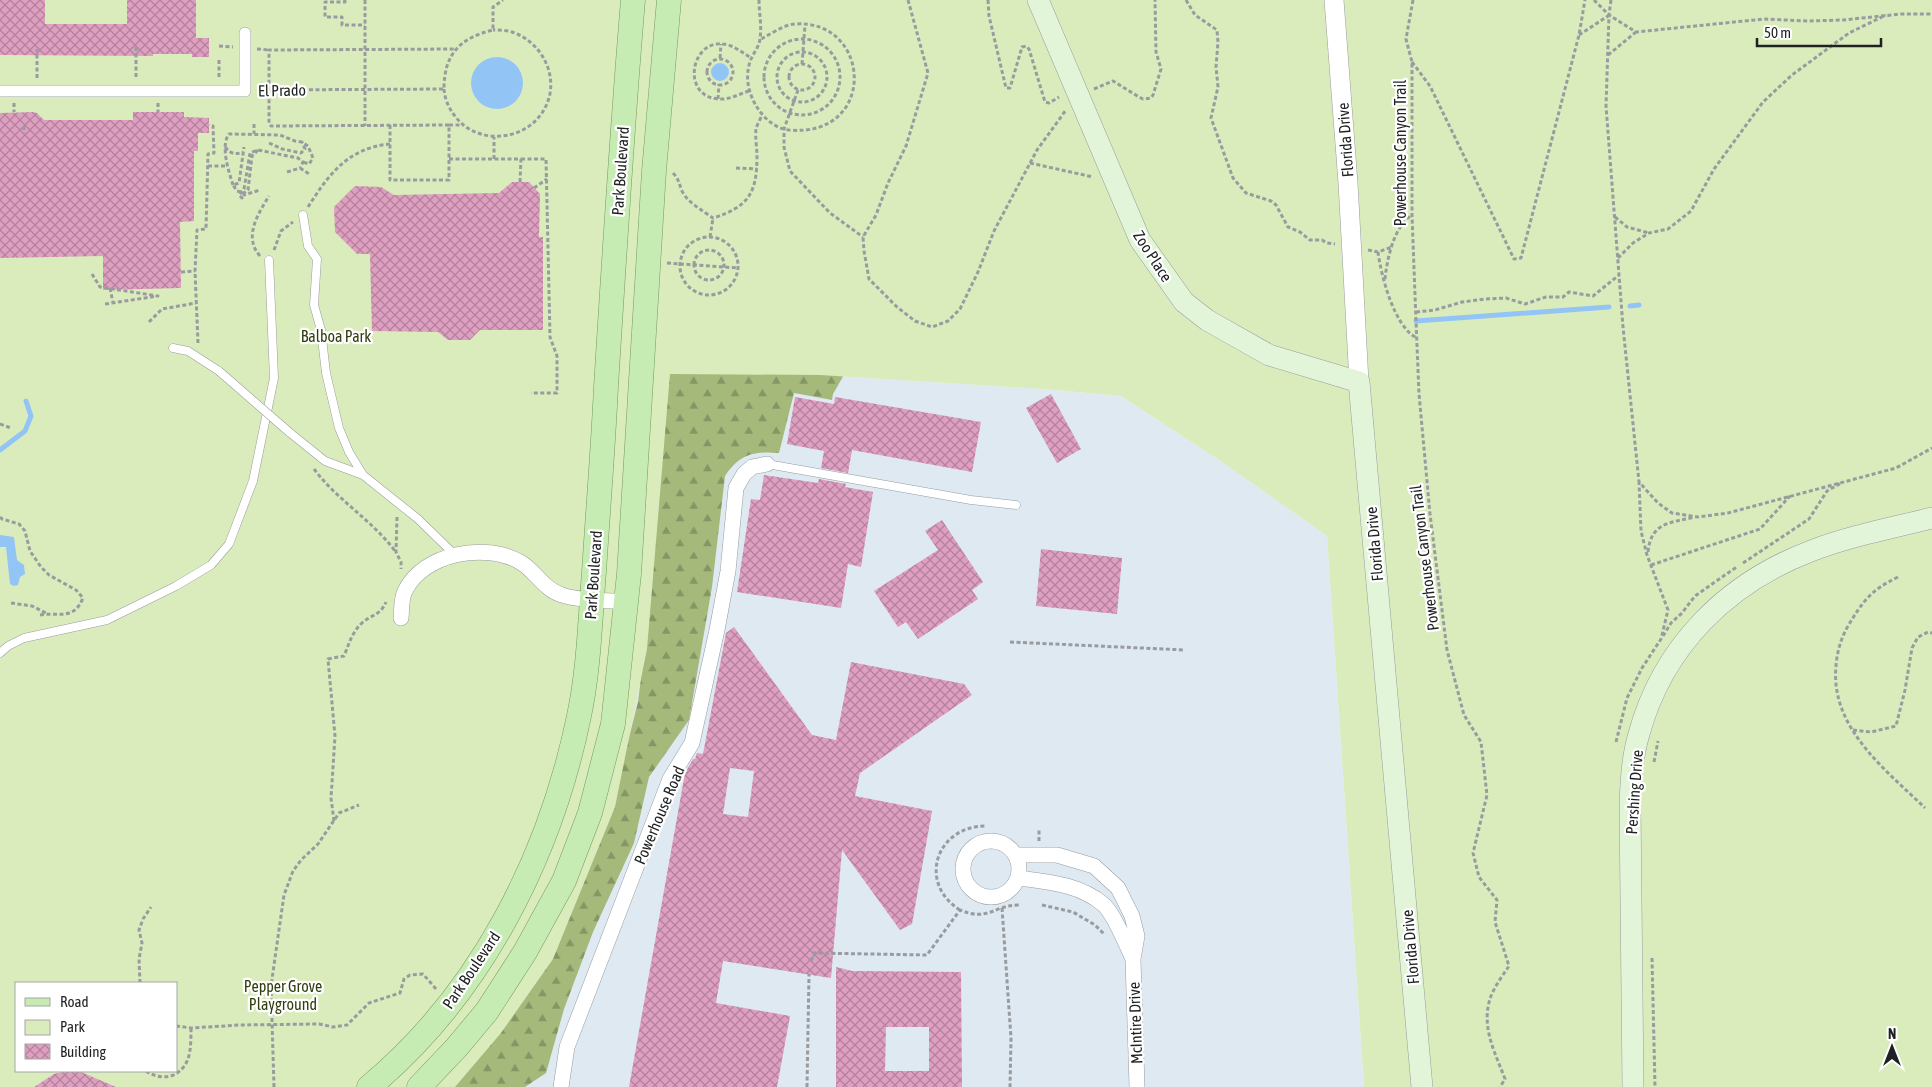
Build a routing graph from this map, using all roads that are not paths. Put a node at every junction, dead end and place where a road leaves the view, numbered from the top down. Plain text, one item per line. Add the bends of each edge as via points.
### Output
1 (633, 0) edge
2 (668, 0) edge
3 (1038, 0) edge
4 (1334, 0) edge
5 (245, 33) dead end
6 (0, 90) edge
7 (303, 215) road end
8 (269, 260) road end
9 (173, 348) dead end
10 (1360, 382) junction
11 (767, 464) joint
12 (363, 475) junction
13 (1016, 505) dead end
14 (1932, 518) edge
15 (455, 554) junction
16 (592, 599) junction
17 (626, 602) junction
18 (401, 618) dead end
19 (0, 653) edge
20 (1015, 855) junction
21 (1018, 878) junction
22 (1133, 959) junction
23 (369, 1087) edge
24 (419, 1087) edge
25 (561, 1087) edge
26 (1137, 1087) edge
27 (1422, 1087) edge
28 (1633, 1087) edge

1 - 16 main road, Park Boulevard
2 - 17 main road
3 - 10 main road, Zoo Place via 1140,240 1184,302 1208,320 1269,355
4 - 10 street, Florida Drive
5 - 6 street, El Prado via 245,90
7 - 12 lane via 308,246 317,259 314,305 322,330 326,373 339,428
8 - 19 lane via 274,378 253,482 229,544 204,569 107,620 24,638
9 - 12 lane, bridge via 188,351 219,371 325,461
10 - 27 main road, Florida Drive
11 - 13 lane
11 - 25 street, Powerhouse Road via 752,467 736,488 728,571 692,743 670,778 566,1047
12 - 15 lane
14 - 28 main road, Pershing Drive via 1840,541 1782,563 1758,576 1704,618 1660,679 1638,735 1632,770
15 - 16 street via 478,551 513,558 555,592
15 - 18 street via 430,565 409,584 402,602
16 - 17 street
16 - 23 main road, Park Boulevard via 579,715 556,805 533,865 476,969 452,1002 392,1068
17 - 24 main road via 613,724 590,813 564,881 526,952 487,1011
20 - 21 street via 1019,864
20 - 21 street via 998,842 978,844 965,859 964,878 976,893 985,897 1006,893
20 - 22 street, McIntire Drive via 1057,855 1094,866 1118,888 1132,916 1137,936
21 - 22 street, McIntire Drive via 1079,890 1105,906
22 - 26 street, McIntire Drive

